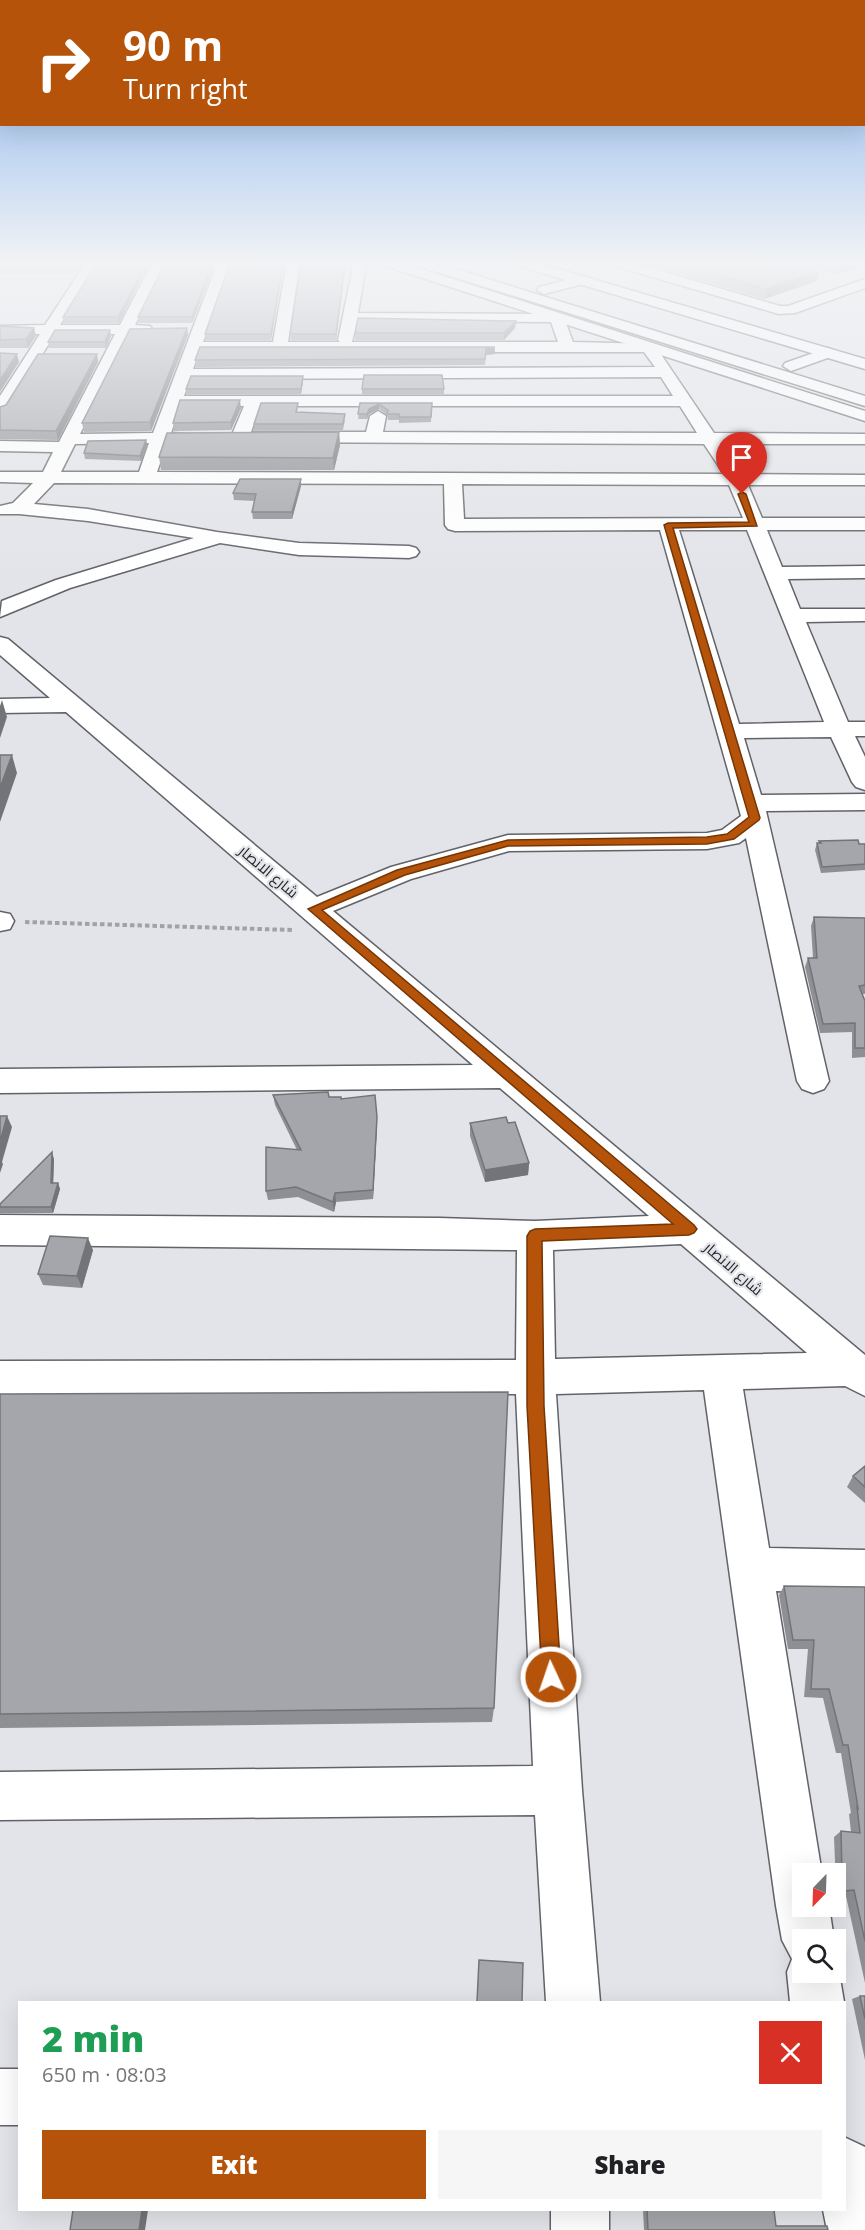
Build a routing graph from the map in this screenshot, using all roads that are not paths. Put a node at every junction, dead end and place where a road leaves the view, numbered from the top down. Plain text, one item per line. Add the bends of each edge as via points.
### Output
1 (29, 365) edge
2 (102, 365) edge
3 (187, 365) edge
4 (425, 365) edge
5 (661, 365) edge
6 (706, 365) edge
7 (750, 365) edge
8 (788, 365) edge
9 (791, 366) joint
10 (665, 372) junction
11 (184, 374) junction
12 (425, 374) junction
13 (865, 389) edge
14 (174, 401) junction
15 (254, 401) junction
16 (470, 401) junction
17 (684, 401) junction
18 (865, 401) edge
19 (380, 402) junction
20 (426, 402) junction
21 (0, 409) edge
22 (865, 416) edge
23 (217, 437) edge
24 (240, 437) junction
25 (373, 437) junction
26 (160, 438) junction
27 (195, 438) edge
28 (474, 439) junction
29 (709, 439) junction
30 (865, 439) edge
31 (67, 443) junction
32 (0, 446) edge
33 (50, 476) junction
34 (0, 477) edge
35 (146, 477) junction
36 (453, 478) junction
37 (736, 479) junction
38 (865, 480) edge
39 (9, 510) edge
40 (754, 524) junction
41 (865, 524) edge
42 (668, 525) junction
43 (219, 537) junction
44 (409, 552) dead end
45 (865, 572) edge
46 (775, 573) junction
47 (0, 611) edge
48 (865, 615) edge
49 (792, 616) junction
50 (0, 644) edge
51 (72, 705) junction
52 (0, 706) edge
53 (839, 729) junction
54 (865, 729) edge
55 (730, 730) junction
56 (865, 782) edge
57 (865, 802) edge
58 (753, 810) junction
59 (313, 909) junction
60 (510, 1076) junction
61 (0, 1081) edge
62 (813, 1081) dead end
63 (689, 1229) junction
64 (0, 1230) edge
65 (535, 1236) junction
66 (721, 1371) junction
67 (859, 1374) edge
68 (535, 1377) junction
69 (0, 1378) edge
70 (751, 1569) junction
71 (865, 1572) edge
72 (558, 1790) junction
73 (0, 1796) edge
74 (795, 1863) edge
75 (814, 1983) edge
76 (573, 2001) edge
77 (817, 2001) edge
78 (0, 2097) edge
79 (18, 2097) edge
80 (846, 2176) edge
81 (580, 2211) edge
82 (580, 2230) edge
83 (856, 2230) edge

1 - 21 main road
2 - 31 main road
3 - 11 main road
4 - 12 main road
5 - 10 main road
6 - 22 main road
7 - 18 main road
8 - 9 main road
9 - 13 main road
10 - 12 main road
10 - 17 main road
11 - 12 main road
11 - 14 main road
12 - 20 main road
14 - 15 main road
14 - 26 main road
15 - 19 main road
15 - 24 main road
16 - 17 main road
16 - 20 main road
16 - 28 main road
17 - 29 main road
19 - 20 main road
19 - 25 main road
23 - 24 main road
24 - 25 main road
25 - 28 main road
26 - 27 main road
26 - 31 main road
26 - 35 main road
28 - 29 main road
29 - 30 main road
29 - 37 main road
31 - 32 main road
31 - 33 main road
33 - 34 main road
33 - 35 main road
33 - 39 main road
35 - 36 main road
36 - 37 main road
36 - 42 main road via 455,525
37 - 38 main road
37 - 40 main road
39 - 43 main road via 88,515
40 - 41 main road
40 - 42 main road
40 - 46 main road
42 - 55 main road
43 - 44 main road via 299,549
43 - 47 main road via 63,584
45 - 46 main road
46 - 49 main road
48 - 49 main road
49 - 53 main road
50 - 51 main road, شارع الانصار
51 - 52 main road
51 - 59 main road, شارع الانصار
53 - 54 main road
53 - 55 main road
53 - 56 main road
55 - 58 main road
57 - 58 main road
58 - 59 main road via 730,837 707,841 508,843 401,873
58 - 62 main road
59 - 60 main road, شارع الانصار
60 - 61 main road
60 - 63 main road, شارع الانصار
63 - 65 main road
63 - 67 main road, شارع الانصار
64 - 65 main road
65 - 68 main road
66 - 67 main road
66 - 68 main road
66 - 70 main road
68 - 69 main road
68 - 72 main road
70 - 71 main road
70 - 74 main road
72 - 73 main road
72 - 76 main road
75 - 77 main road
78 - 79 main road
80 - 83 main road
81 - 82 main road

